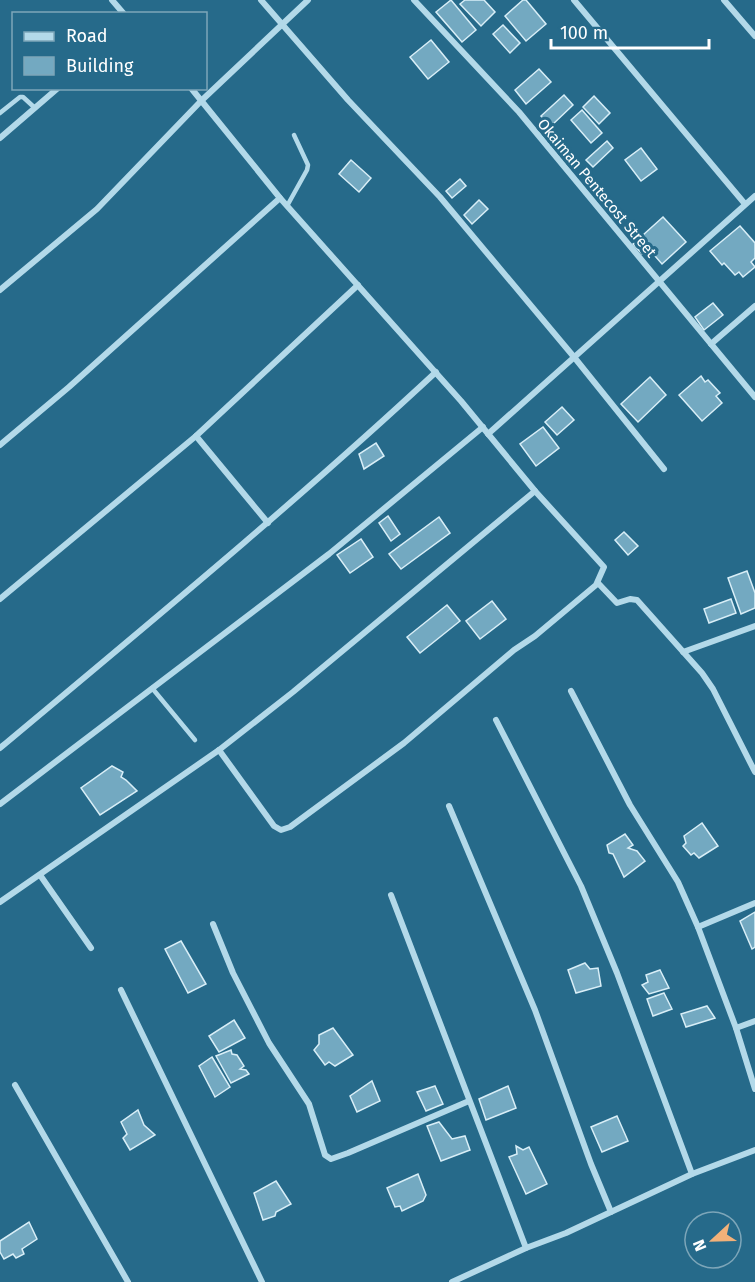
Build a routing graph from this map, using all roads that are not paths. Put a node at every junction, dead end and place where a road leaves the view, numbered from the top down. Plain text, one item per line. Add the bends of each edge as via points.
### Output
1 (112, 0) edge
2 (261, 0) edge
3 (308, 0) edge
4 (414, 0) edge
5 (574, 0) edge
6 (724, 0) edge
7 (122, 12) edge
8 (282, 25) junction
9 (755, 36) edge
10 (56, 90) edge
11 (192, 90) edge
12 (201, 101) junction
13 (35, 109) junction
14 (0, 113) edge
15 (0, 127) edge
16 (294, 135) dead end
17 (3, 136) edge
18 (755, 196) edge
19 (280, 198) junction
20 (745, 204) junction
21 (287, 206) junction
22 (659, 281) junction
23 (358, 285) junction
24 (0, 290) edge
25 (755, 306) edge
26 (711, 344) junction
27 (574, 357) junction
28 (436, 372) junction
29 (755, 397) edge
30 (483, 427) junction
31 (488, 434) junction
32 (196, 436) junction
33 (0, 445) edge
34 (664, 470) dead end
35 (535, 491) junction
36 (268, 523) junction
37 (600, 585) junction
38 (0, 599) edge
39 (755, 626) edge
40 (683, 652) junction
41 (152, 688) junction
42 (571, 691) dead end
43 (496, 720) dead end
44 (195, 740) dead end
45 (0, 748) edge
46 (219, 750) junction
47 (755, 772) edge
48 (0, 804) edge
49 (449, 806) dead end
50 (40, 874) junction
51 (391, 896) dead end
52 (0, 902) edge
53 (755, 903) edge
54 (213, 924) dead end
55 (698, 927) junction
56 (91, 948) dead end
57 (121, 990) dead end
58 (755, 1021) edge
59 (736, 1028) junction
60 (15, 1085) dead end
61 (755, 1089) edge
62 (469, 1101) junction
63 (755, 1150) edge
64 (692, 1174) junction
65 (611, 1212) junction
66 (526, 1248) junction
67 (128, 1282) edge
68 (262, 1282) edge
69 (452, 1282) edge

1 - 7 street
2 - 8 street
3 - 8 street
4 - 22 street, Okaiman Pentecost Street via 519,112
5 - 20 street
6 - 9 street
8 - 12 street
8 - 27 street via 440,197
10 - 13 street
11 - 12 street
12 - 19 street
12 - 24 street via 97,209
13 - 14 lane via 20,97
13 - 17 street
15 - 17 lane
16 - 21 lane via 308,165
18 - 20 street
19 - 21 street
19 - 33 street
20 - 22 street
21 - 23 street
22 - 26 street, Okaiman Pentecost Street
22 - 27 street
23 - 28 street
23 - 32 street
25 - 26 street
26 - 29 street, Okaiman Pentecost Street
27 - 31 street
27 - 34 street
28 - 30 street
28 - 36 street
30 - 31 street
30 - 41 street via 329,554
31 - 35 street
32 - 36 street
32 - 38 street
35 - 37 street via 604,567
35 - 46 street
36 - 45 street
37 - 40 street via 617,603 637,600
37 - 46 street via 514,650 404,743 290,827 281,830 274,826
39 - 40 street
40 - 47 street via 713,689
41 - 44 lane
41 - 48 street
42 - 55 street via 626,797 678,882
43 - 64 street via 581,886
46 - 50 street
49 - 65 street via 535,1010
50 - 52 street
50 - 56 street
51 - 62 street
53 - 55 street
54 - 62 street via 269,1043 309,1104 328,1157 348,1153
55 - 59 street
57 - 68 street
58 - 59 street
59 - 61 street
60 - 67 street
62 - 66 street
63 - 64 street
64 - 65 street
65 - 66 street
66 - 69 street

